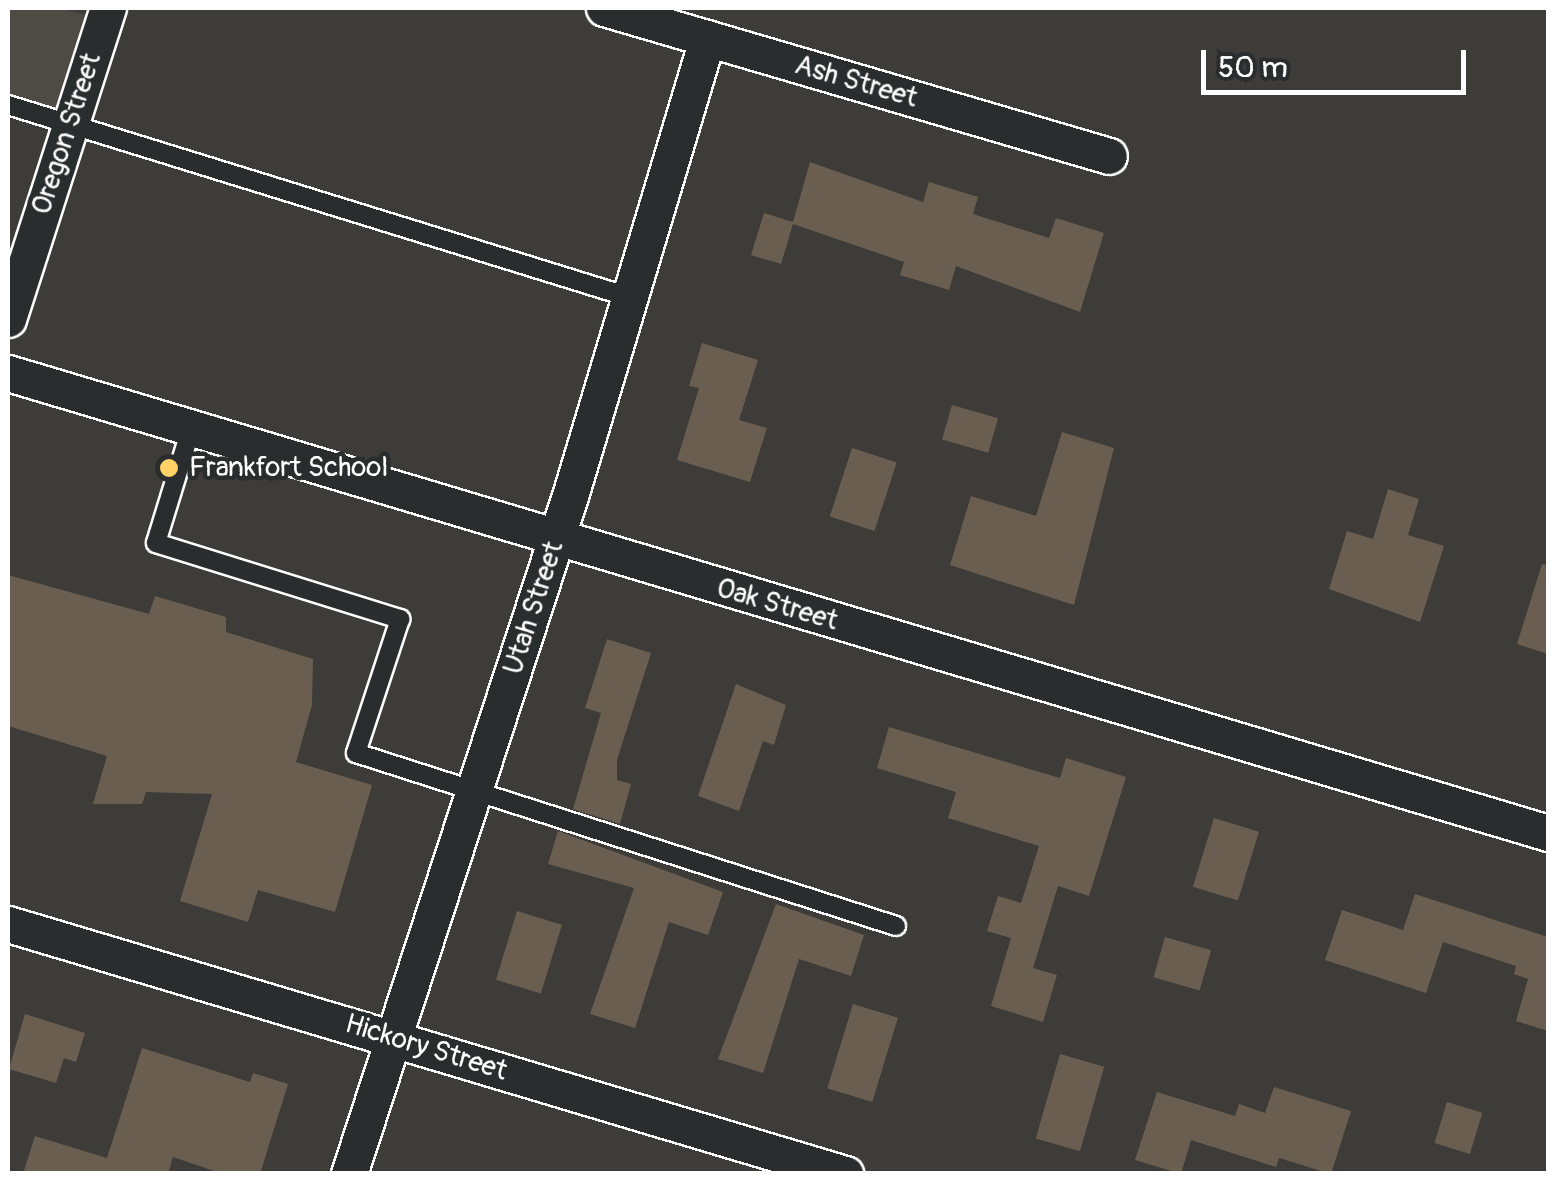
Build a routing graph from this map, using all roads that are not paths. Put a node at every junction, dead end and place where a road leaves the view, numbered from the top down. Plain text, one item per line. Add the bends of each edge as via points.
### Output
1 (108, 8) edge
2 (604, 8) edge
3 (707, 38) junction
4 (8, 105) edge
5 (70, 123) junction
6 (1109, 156) dead end
7 (629, 297) junction
8 (8, 318) edge
9 (8, 373) edge
10 (191, 429) junction
11 (556, 540) junction
12 (473, 792) junction
13 (1548, 834) edge
14 (8, 924) edge
15 (896, 926) dead end
16 (392, 1037) junction
17 (349, 1174) edge
18 (845, 1174) edge

1 - 5 street, Oregon Street
2 - 3 street, Ash Street
3 - 6 street, Ash Street
3 - 7 street, Utah Street
4 - 5 lane
5 - 7 lane
5 - 8 street, Oregon Street
7 - 11 street, Utah Street
9 - 10 street, Oak Street
10 - 11 street, Oak Street
10 - 12 lane via 156,543 400,618 356,752
11 - 12 street, Utah Street
11 - 13 street, Oak Street
12 - 15 lane
12 - 16 street, Utah Street
14 - 16 street, Hickory Street
16 - 17 street, Utah Street
16 - 18 street, Hickory Street

